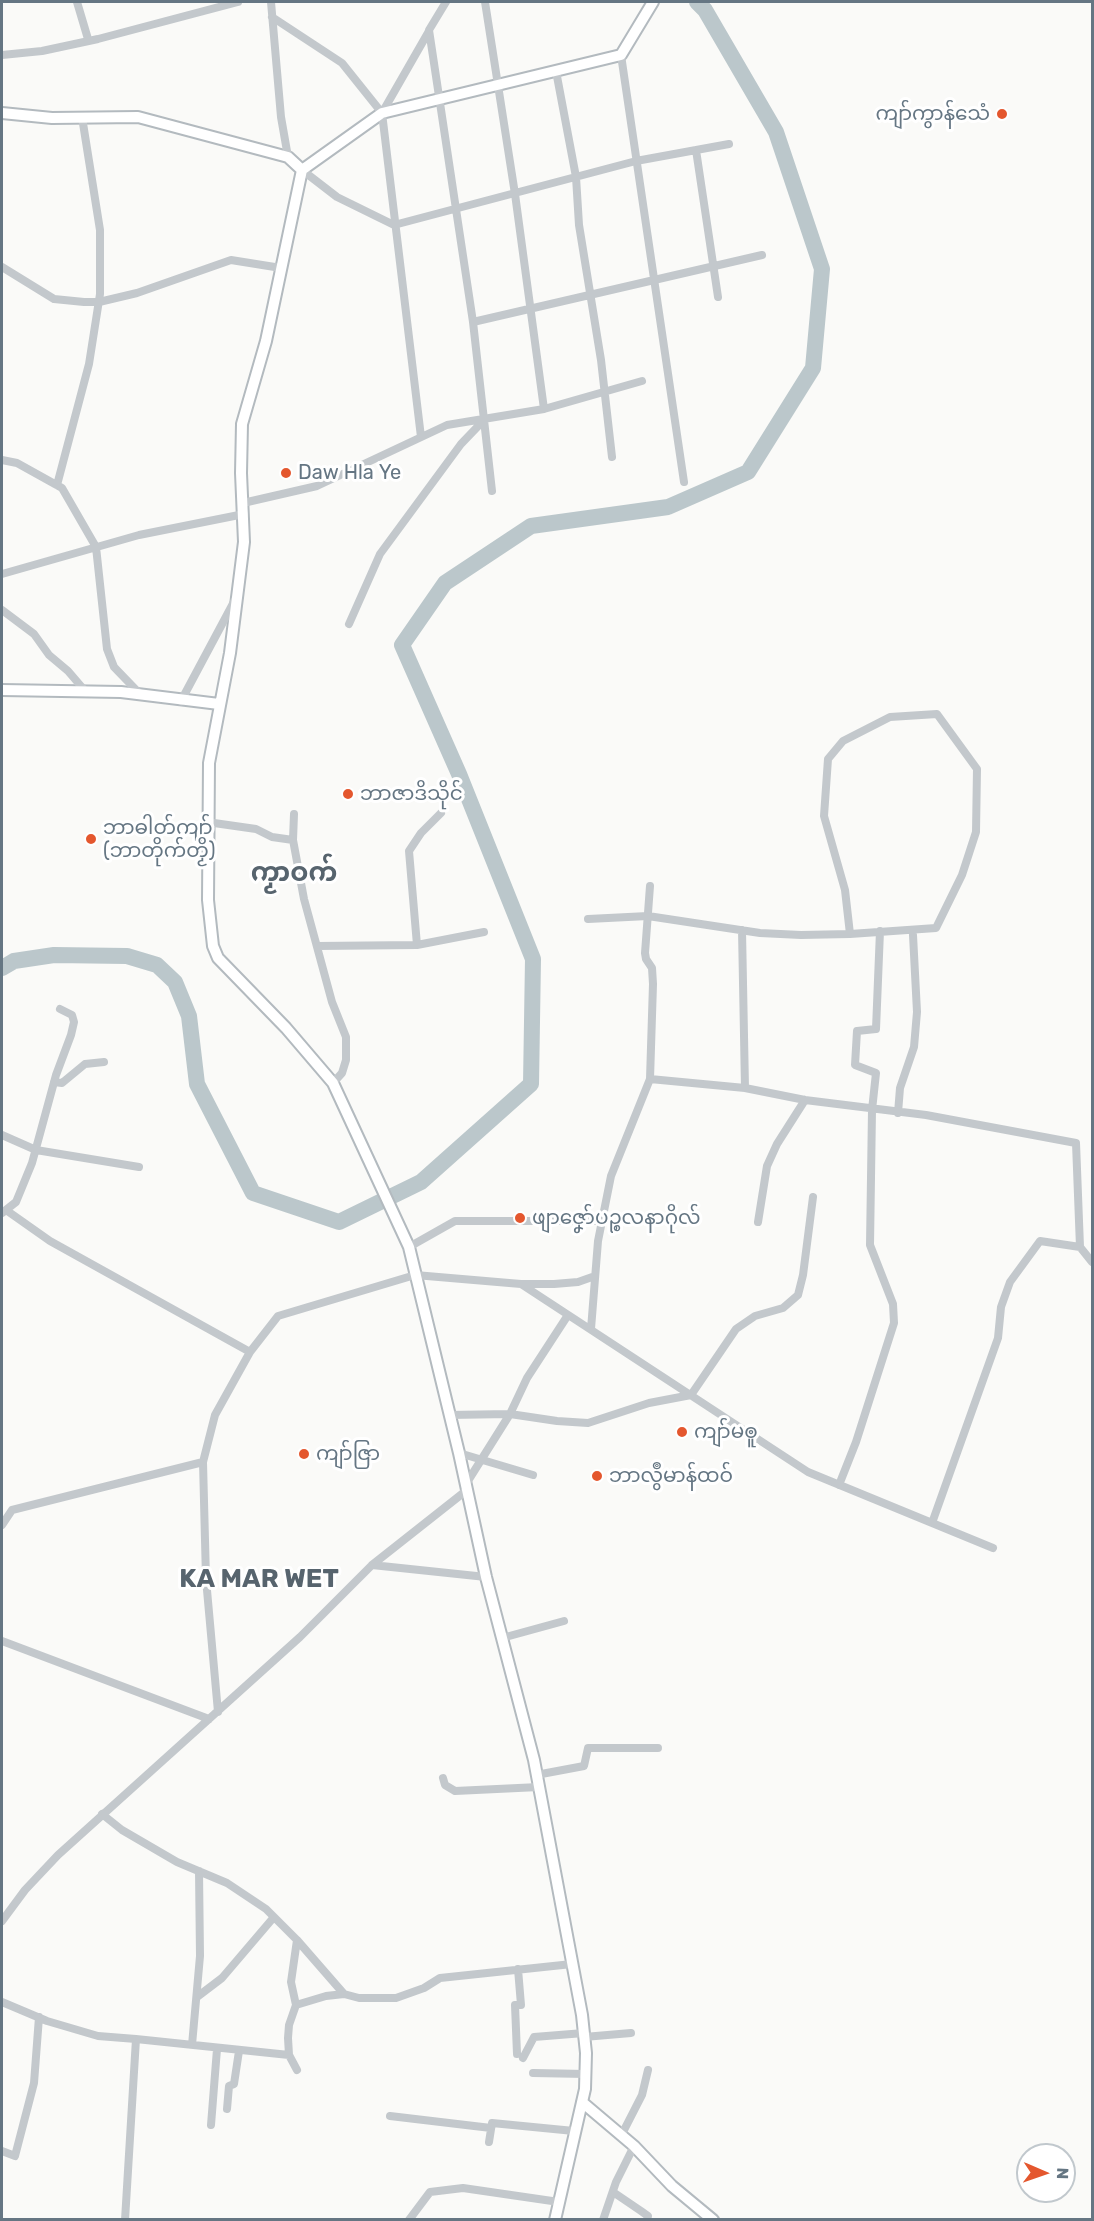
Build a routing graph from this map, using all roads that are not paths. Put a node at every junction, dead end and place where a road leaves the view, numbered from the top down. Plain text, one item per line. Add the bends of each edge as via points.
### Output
1 (77, 2) edge
2 (238, 2) edge
3 (271, 2) edge
4 (446, 2) edge
5 (485, 2) edge
6 (653, 2) edge
7 (272, 17) junction
8 (429, 30) junction
9 (88, 39) junction
10 (2, 55) edge
11 (621, 55) junction
12 (556, 71) junction
13 (499, 86) junction
14 (440, 100) junction
15 (2, 113) edge
16 (382, 113) junction
17 (82, 117) junction
18 (729, 144) dead end
19 (696, 150) junction
20 (288, 157) junction
21 (636, 161) junction
22 (302, 170) junction
23 (576, 177) junction
24 (515, 194) junction
25 (455, 209) junction
26 (394, 225) junction
27 (762, 255) dead end
28 (714, 266) junction
29 (2, 267) edge
30 (281, 268) junction
31 (654, 281) junction
32 (589, 296) junction
33 (718, 297) dead end
34 (99, 302) junction
35 (529, 309) junction
36 (473, 322) junction
37 (642, 381) dead end
38 (603, 394) junction
39 (544, 409) junction
40 (484, 420) junction
41 (422, 437) junction
42 (612, 457) dead end
43 (2, 460) edge
44 (684, 482) dead end
45 (57, 485) junction
46 (492, 491) dead end
47 (243, 508) junction
48 (96, 547) junction
49 (2, 574) edge
50 (238, 594) junction
51 (2, 610) edge
52 (349, 624) dead end
53 (2, 690) edge
54 (86, 692) junction
55 (142, 696) junction
56 (181, 701) junction
57 (219, 704) junction
58 (441, 813) dead end
59 (294, 814) dead end
60 (207, 822) junction
61 (293, 840) junction
62 (651, 886) dead end
63 (648, 916) junction
64 (588, 919) dead end
65 (742, 930) junction
66 (880, 931) junction
67 (484, 932) dead end
68 (850, 934) junction
69 (914, 935) dead end
70 (417, 945) junction
71 (317, 946) junction
72 (60, 1009) dead end
73 (104, 1062) dead end
74 (650, 1080) junction
75 (54, 1082) junction
76 (333, 1083) junction
77 (745, 1088) junction
78 (805, 1100) junction
79 (872, 1110) junction
80 (898, 1113) junction
81 (2, 1135) edge
82 (36, 1150) junction
83 (138, 1167) dead end
84 (813, 1197) dead end
85 (4, 1212) edge
86 (602, 1221) junction
87 (758, 1222) dead end
88 (409, 1247) junction
89 (1080, 1247) junction
90 (1092, 1262) edge
91 (416, 1275) junction
92 (596, 1276) junction
93 (521, 1284) junction
94 (568, 1315) junction
95 (591, 1329) junction
96 (250, 1353) junction
97 (691, 1395) junction
98 (449, 1414) junction
99 (510, 1414) junction
100 (459, 1453) junction
101 (483, 1460) junction
102 (203, 1462) junction
103 (533, 1475) dead end
104 (838, 1485) junction
105 (467, 1487) junction
106 (932, 1523) junction
107 (2, 1525) edge
108 (993, 1548) dead end
109 (372, 1565) junction
110 (486, 1577) junction
111 (564, 1621) dead end
112 (502, 1638) junction
113 (2, 1641) edge
114 (218, 1712) junction
115 (209, 1719) junction
116 (658, 1748) dead end
117 (536, 1775) junction
118 (443, 1778) dead end
119 (539, 1787) junction
120 (102, 1814) junction
121 (199, 1871) junction
122 (274, 1917) junction
123 (2, 1921) edge
124 (297, 1940) junction
125 (572, 1964) junction
126 (518, 1969) junction
127 (344, 1994) junction
128 (197, 1997) junction
129 (2, 2001) edge
130 (296, 2005) junction
131 (39, 2017) junction
132 (631, 2033) dead end
133 (584, 2035) junction
134 (136, 2039) junction
135 (192, 2045) junction
136 (217, 2049) junction
137 (239, 2051) junction
138 (289, 2055) junction
139 (297, 2070) dead end
140 (648, 2070) dead end
141 (532, 2073) dead end
142 (586, 2074) junction
143 (582, 2102) junction
144 (228, 2109) dead end
145 (390, 2116) dead end
146 (211, 2125) dead end
147 (491, 2128) junction
148 (574, 2131) junction
149 (621, 2136) junction
150 (489, 2142) dead end
151 (634, 2146) junction
152 (2, 2151) edge
153 (613, 2192) junction
154 (559, 2202) junction
155 (125, 2220) edge
156 (409, 2220) edge
157 (555, 2220) edge
158 (603, 2220) edge
159 (647, 2220) edge
160 (713, 2220) edge

1 - 9 street
2 - 9 street
3 - 7 street
4 - 8 street
5 - 13 street
6 - 11 street
7 - 16 street via 342,63
7 - 20 street
8 - 14 street
8 - 16 street
9 - 10 street via 42,51
11 - 12 street
11 - 21 street
12 - 13 street
12 - 23 street
13 - 14 street
13 - 24 street
14 - 16 street
14 - 25 street
15 - 17 street
16 - 22 street
16 - 26 street via 391,167
17 - 20 street via 138,117
17 - 34 street via 100,230
18 - 19 street
19 - 21 street
19 - 28 street
20 - 22 street
21 - 23 street
21 - 31 street
22 - 26 street via 337,197
22 - 30 street
23 - 24 street
23 - 32 street
24 - 25 street
24 - 35 street
25 - 26 street
25 - 36 street
26 - 41 street
27 - 28 street
28 - 31 street
28 - 33 street
29 - 34 street via 54,299
30 - 34 street via 231,260
30 - 47 street via 266,341 242,424
31 - 32 street
31 - 44 street
32 - 35 street
32 - 38 street
34 - 45 street via 96,332
35 - 36 street
35 - 39 street
36 - 40 street
37 - 38 street
38 - 39 street
38 - 42 street
39 - 40 street
40 - 41 street via 447,425
40 - 46 street
40 - 52 street via 461,444 380,554
41 - 47 street via 316,486
43 - 45 street via 17,463
45 - 48 street via 63,488
47 - 48 street
47 - 50 street
48 - 49 street
48 - 55 street via 107,648 114,667
50 - 56 street
50 - 57 street
51 - 54 street via 34,634
53 - 54 street
54 - 55 street
55 - 56 street
56 - 57 street
57 - 60 street via 209,763
58 - 70 street via 409,851
59 - 61 street
60 - 61 street via 256,828 280,839
60 - 76 street via 210,935 218,958
61 - 71 street
62 - 63 street
63 - 64 street
63 - 65 street
63 - 74 street via 646,959 652,968 654,1023
65 - 68 street
65 - 77 street
66 - 68 street
66 - 68 street via 936,928 962,874 976,831 977,769 937,714 890,717 843,741 828,759 824,816 845,890
66 - 79 street via 876,1029 857,1031 855,1065 876,1073
67 - 70 street
69 - 80 street via 918,1012
70 - 71 street
71 - 76 street via 346,1037 346,1060
72 - 75 street via 72,1015 74,1022
73 - 75 street via 85,1065 62,1083
74 - 77 street
74 - 86 street via 612,1176
75 - 82 street
76 - 88 street
77 - 78 street
78 - 79 street
78 - 87 street via 767,1166
79 - 80 street
79 - 104 street via 870,1245 893,1304 894,1323
80 - 89 street via 1076,1143
81 - 82 street
82 - 83 street
82 - 85 street via 16,1202
84 - 97 street via 798,1295 783,1308 755,1316 736,1329
85 - 96 street
86 - 88 street via 455,1221
86 - 92 street
88 - 91 street
89 - 90 street
89 - 106 street via 1040,1241 1010,1282 1001,1307 998,1338
91 - 93 street
91 - 96 street via 278,1316
91 - 98 street
92 - 93 street via 578,1282
92 - 95 street
93 - 94 street
94 - 95 street
94 - 99 street via 527,1377
95 - 97 street
96 - 102 street via 215,1416
97 - 99 street via 649,1403 588,1423
97 - 104 street via 808,1472
98 - 99 street
98 - 100 street
99 - 101 street
100 - 101 street
100 - 105 street
101 - 103 street
101 - 105 street
102 - 107 street via 12,1509
102 - 114 street via 206,1580
104 - 106 street
105 - 109 street
105 - 110 street
106 - 108 street
109 - 110 street
109 - 114 street
110 - 112 street
111 - 112 street
112 - 117 street
113 - 115 street
114 - 115 street
115 - 120 street
116 - 117 street via 588,1748 584,1766
117 - 119 street
118 - 119 street via 445,1785 455,1791
119 - 125 street
120 - 121 street via 122,1830
120 - 123 street via 32,1883
121 - 122 street via 227,1883
121 - 128 street
122 - 124 street
122 - 128 street via 222,1978
124 - 127 street
124 - 130 street via 291,1982
125 - 126 street
125 - 133 street
126 - 127 street via 440,1978 396,1998
126 - 133 street via 520,2005 515,2005 520,2056 534,2037
127 - 130 street via 326,1995
128 - 135 street
129 - 131 street
130 - 138 street via 289,2025
131 - 134 street via 98,2036
131 - 152 street via 34,2083 15,2156
132 - 133 street
133 - 142 street
134 - 135 street
134 - 155 street
135 - 136 street
136 - 137 street
136 - 146 street
137 - 138 street
137 - 144 street via 234,2084 229,2086
138 - 139 street
140 - 149 street via 642,2095
141 - 142 street
142 - 143 street
143 - 148 street
143 - 149 street
145 - 147 street
147 - 148 street via 492,2123
147 - 150 street
148 - 154 street
149 - 151 street
151 - 153 street
151 - 160 street via 672,2186
153 - 158 street
153 - 159 street via 648,2216
154 - 156 street via 463,2188 430,2192
154 - 157 street

